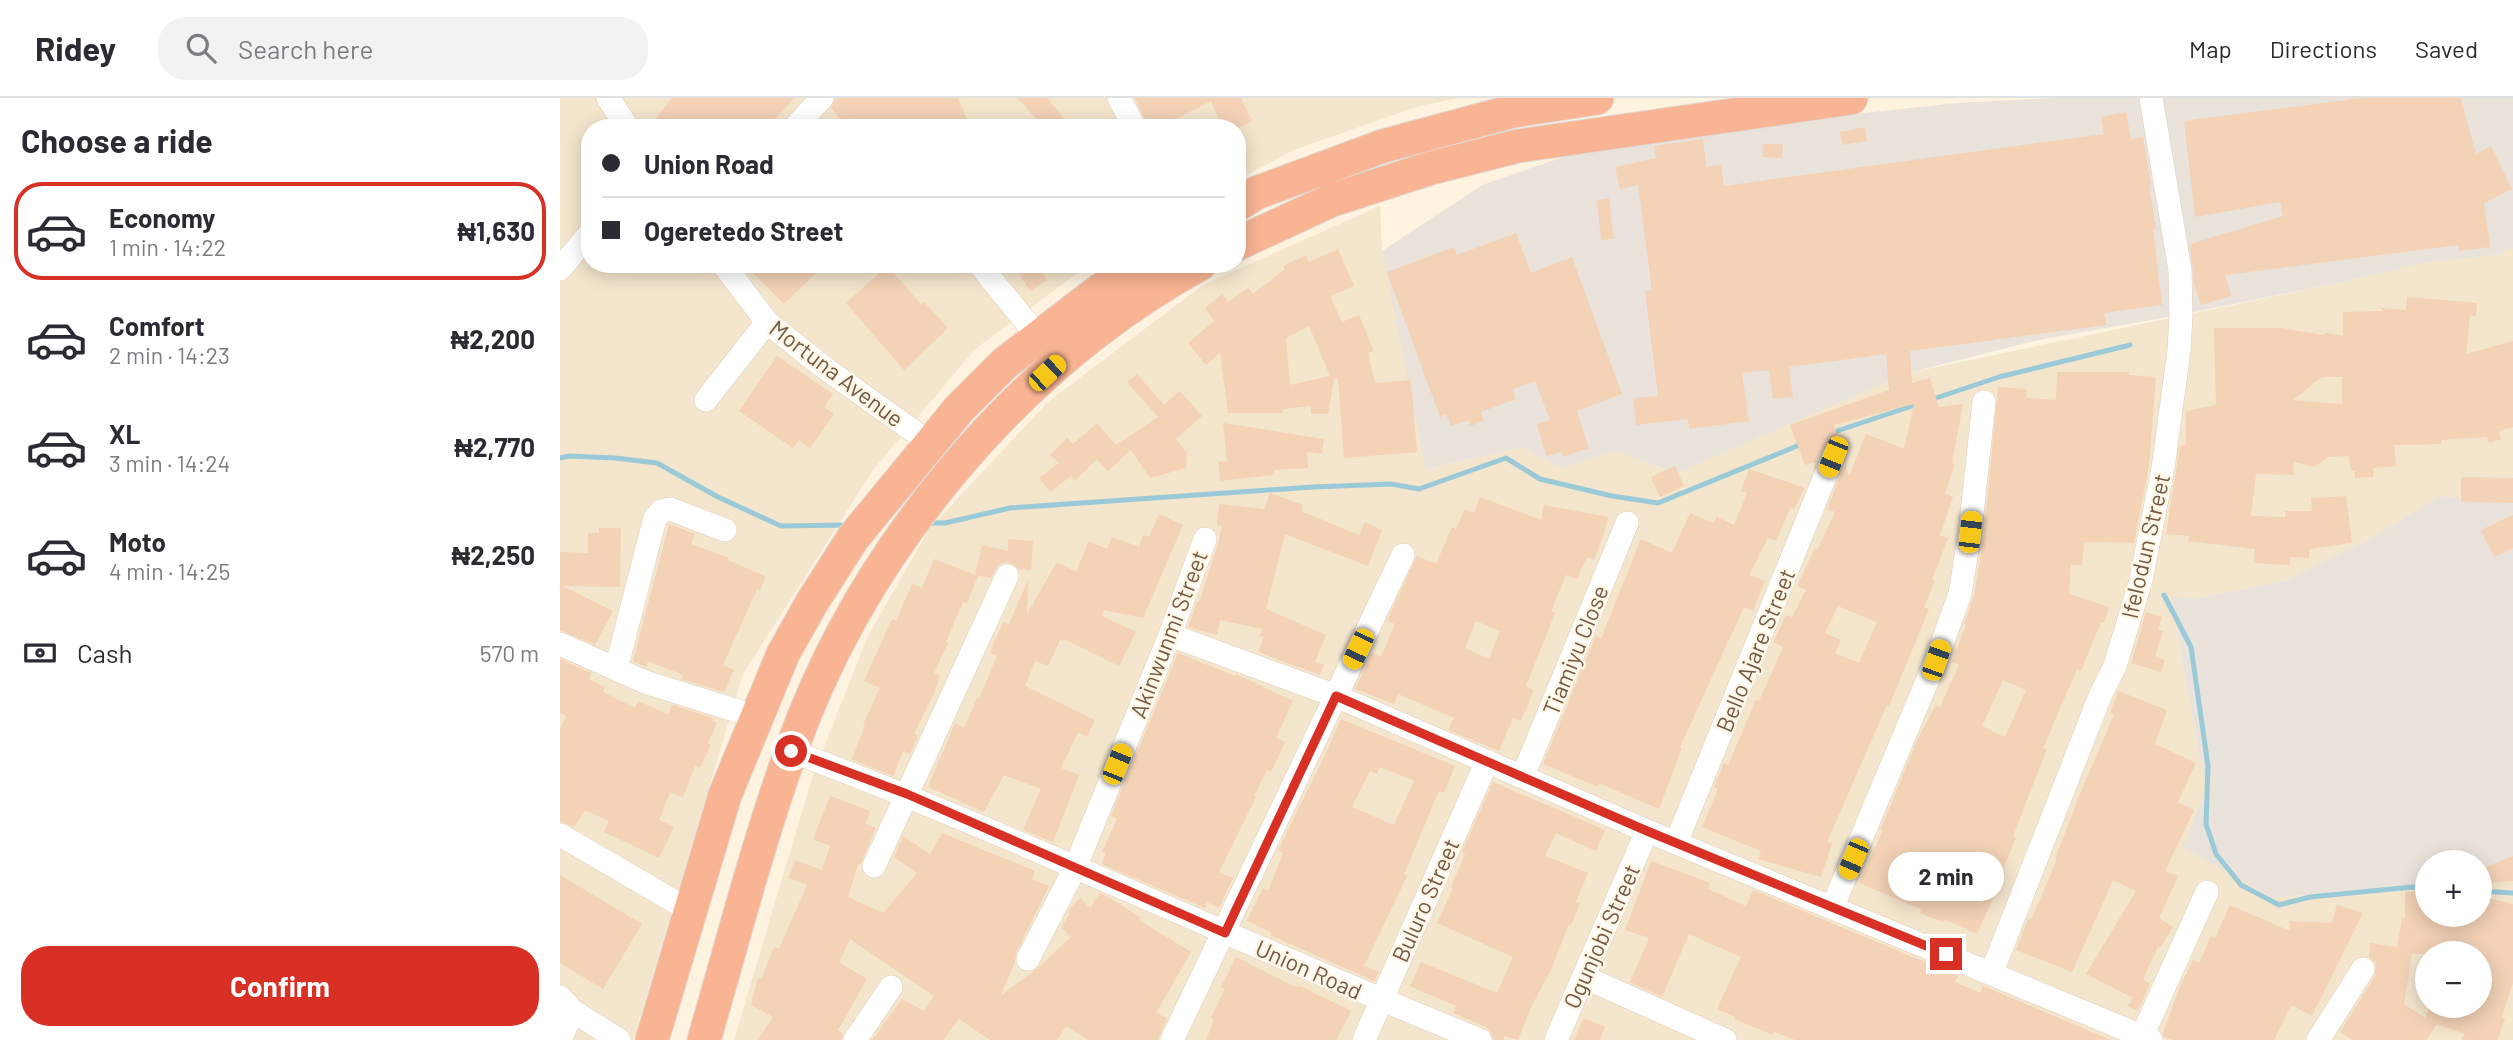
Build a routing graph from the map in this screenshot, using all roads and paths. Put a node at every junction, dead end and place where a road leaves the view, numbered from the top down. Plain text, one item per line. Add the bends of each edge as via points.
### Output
1 (608, 98) edge
2 (822, 98) edge
3 (1119, 98) edge
4 (1597, 98) edge
5 (1851, 98) edge
6 (2151, 98) edge
7 (622, 119) edge
8 (808, 119) edge
9 (1130, 119) edge
10 (1246, 199) edge
11 (1246, 240) edge
12 (581, 244) edge
13 (560, 269) edge
14 (730, 273) edge
15 (986, 273) edge
16 (1127, 273) edge
17 (1184, 273) edge
18 (767, 323) junction
19 (1039, 338) junction
20 (706, 400) dead end
21 (1984, 402) dead end
22 (930, 443) junction
23 (1833, 457) dead end
24 (1626, 523) dead end
25 (725, 530) dead end
26 (1205, 539) dead end
27 (1403, 555) dead end
28 (1007, 576) dead end
29 (1170, 635) junction
30 (560, 644) edge
31 (616, 668) junction
32 (1336, 696) junction
33 (757, 717) junction
34 (791, 751) junction
35 (1487, 761) junction
36 (1523, 776) junction
37 (907, 794) junction
38 (1647, 831) junction
39 (560, 835) edge
40 (1676, 843) junction
41 (874, 866) dead end
42 (1075, 867) junction
43 (2207, 892) dead end
44 (1832, 908) junction
45 (689, 910) junction
46 (1225, 933) junction
47 (1028, 959) dead end
48 (2364, 969) dead end
49 (1992, 972) junction
50 (1584, 977) junction
51 (891, 987) dead end
52 (1380, 1000) junction
53 (567, 1004) edge
54 (2146, 1038) edge
55 (560, 1040) edge
56 (620, 1040) edge
57 (652, 1040) edge
58 (704, 1040) edge
59 (855, 1040) edge
60 (1172, 1040) edge
61 (1364, 1040) edge
62 (1480, 1040) edge
63 (1556, 1040) edge
64 (1726, 1040) edge
65 (2318, 1040) edge

1 - 7 street
2 - 8 street
3 - 9 street
4 - 10 highway via 1513,111 1383,146
5 - 11 highway via 1518,146 1332,200
6 - 49 street, Ifelodun Street via 2180,270 2179,351 2163,468 2141,580 2115,666
12 - 13 street
14 - 18 street, Mortuna Avenue
15 - 19 street
16 - 19 highway
17 - 34 highway via 1066,355 957,467 899,541 851,617
18 - 20 street
18 - 22 street, Mortuna Avenue
19 - 22 highway via 1005,363
21 - 44 street via 1959,594
22 - 33 highway via 853,538 811,604
23 - 40 street, Bello Ajare Street
24 - 36 street, Tiamiyu Close
25 - 31 street via 670,509 655,518
26 - 29 street, Akinwunmi Street
27 - 32 street
28 - 37 street
29 - 32 street
29 - 42 street, Akinwunmi Street
30 - 31 street
31 - 33 street via 645,682
32 - 35 street
32 - 46 street
33 - 45 highway via 725,795
34 - 37 street, Union Road
34 - 58 highway
35 - 36 street
35 - 52 street, Buluro Street
36 - 38 street
37 - 41 street
37 - 42 street, Union Road
38 - 40 street
38 - 50 street, Ogunjobi Street
39 - 45 street
40 - 44 street
42 - 46 street, Union Road
42 - 47 street, Akinwunmi Street
43 - 54 street
44 - 49 street
45 - 57 highway
46 - 52 street, Union Road
46 - 60 street
48 - 65 street
49 - 54 street
50 - 63 street, Ogunjobi Street
50 - 64 street
51 - 59 street
52 - 61 street, Buluro Street
52 - 62 street, Union Road
53 - 55 street
53 - 56 street

